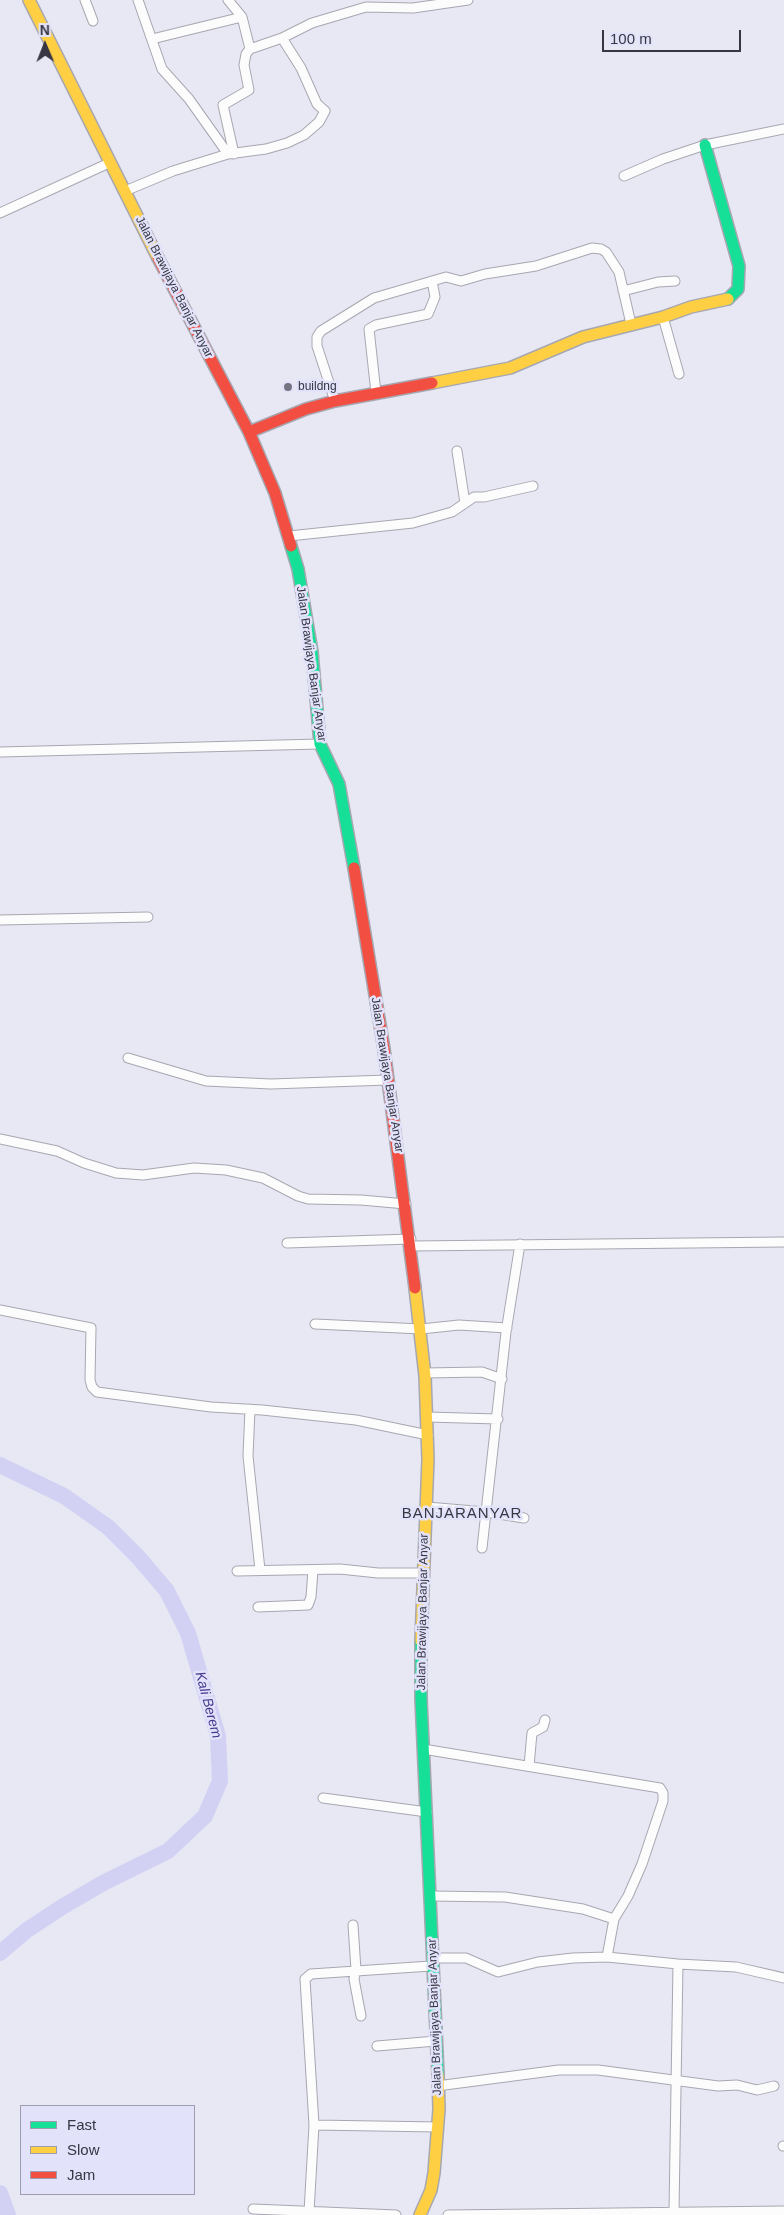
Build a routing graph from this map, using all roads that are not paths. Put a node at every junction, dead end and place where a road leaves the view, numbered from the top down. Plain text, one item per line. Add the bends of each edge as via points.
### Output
1 (30, 0) edge
2 (85, 0) edge
3 (138, 0) edge
4 (228, 0) edge
5 (468, 0) edge
6 (242, 17) junction
7 (93, 21) dead end
8 (282, 38) junction
9 (152, 39) junction
10 (250, 49) junction
11 (784, 129) edge
12 (705, 145) junction
13 (231, 154) junction
14 (110, 163) junction
15 (624, 176) dead end
16 (125, 191) junction
17 (0, 213) edge
18 (432, 281) junction
19 (675, 281) dead end
20 (623, 291) junction
21 (663, 317) junction
22 (631, 324) junction
23 (679, 374) dead end
24 (376, 393) junction
25 (335, 401) junction
26 (250, 432) junction
27 (457, 451) dead end
28 (533, 486) dead end
29 (464, 503) junction
30 (289, 536) junction
31 (320, 744) junction
32 (0, 752) edge
33 (148, 917) dead end
34 (0, 920) edge
35 (128, 1058) dead end
36 (388, 1080) junction
37 (0, 1139) edge
38 (406, 1204) junction
39 (784, 1242) edge
40 (287, 1243) dead end
41 (411, 1243) junction
42 (520, 1244) junction
43 (0, 1310) edge
44 (315, 1324) dead end
45 (421, 1328) junction
46 (507, 1328) junction
47 (425, 1372) junction
48 (502, 1379) junction
49 (250, 1409) junction
50 (427, 1417) junction
51 (498, 1419) junction
52 (428, 1435) junction
53 (426, 1507) junction
54 (486, 1512) junction
55 (524, 1518) dead end
56 (482, 1548) dead end
57 (260, 1570) junction
58 (313, 1570) junction
59 (237, 1571) dead end
60 (423, 1572) junction
61 (258, 1607) dead end
62 (545, 1720) dead end
63 (423, 1749) junction
64 (529, 1766) junction
65 (323, 1798) dead end
66 (426, 1812) junction
67 (430, 1896) junction
68 (614, 1919) junction
69 (353, 1925) dead end
70 (607, 1957) junction
71 (432, 1962) junction
72 (678, 1964) junction
73 (356, 1970) junction
74 (784, 1978) edge
75 (361, 2016) dead end
76 (436, 2040) junction
77 (377, 2046) dead end
78 (676, 2080) junction
79 (437, 2086) junction
80 (774, 2086) dead end
81 (314, 2125) junction
82 (438, 2127) junction
83 (253, 2209) dead end
84 (784, 2211) edge
85 (309, 2212) junction
86 (674, 2212) junction
87 (298, 2213) edge
88 (764, 2213) edge
89 (602, 2214) edge
90 (396, 2215) edge
91 (420, 2215) edge
92 (448, 2215) edge

1 - 14 street, Jalan Brawijaya Banjar Anyar
2 - 7 street
3 - 9 street
4 - 6 street
5 - 8 street via 413,8 366,7 312,23
6 - 9 street
6 - 10 street
8 - 10 street
8 - 13 street via 301,68 317,104 325,111 319,122 298,138 266,149
9 - 13 street via 167,76
10 - 13 street via 244,65 249,90 223,105
11 - 12 street
12 - 15 street
12 - 21 street via 736,253 738,289 729,299
13 - 16 street via 173,171
14 - 16 street, Jalan Brawijaya Banjar Anyar
14 - 17 street
16 - 26 street, Jalan Brawijaya Banjar Anyar
18 - 20 street via 446,277 461,281 536,266 592,248 606,252 618,272
18 - 24 street via 435,297 427,315 369,329
18 - 25 street via 374,298 321,331 317,346
19 - 20 street
20 - 22 street
21 - 22 street
21 - 23 street
22 - 24 street via 583,337 510,368
24 - 25 street
25 - 26 street
26 - 30 street, Jalan Brawijaya Banjar Anyar
27 - 29 street
28 - 29 street via 474,497
29 - 30 street via 452,512 413,523
30 - 31 street, Jalan Brawijaya Banjar Anyar via 312,652
31 - 32 street
31 - 36 street, Jalan Brawijaya Banjar Anyar via 339,784
33 - 34 street
35 - 36 street via 206,1082 271,1084
36 - 38 street, Jalan Brawijaya Banjar Anyar
37 - 38 street via 57,1151 84,1164 116,1173 143,1175 194,1168 226,1170 263,1178 308,1199
38 - 41 street, Jalan Brawijaya Banjar Anyar
39 - 42 street
40 - 41 street
41 - 42 street
41 - 45 street, Jalan Brawijaya Banjar Anyar
42 - 46 street
43 - 49 street via 91,1328 90,1380 97,1392
44 - 45 street
45 - 46 street via 459,1325
45 - 47 street, Jalan Brawijaya Banjar Anyar
46 - 48 street
47 - 48 street via 482,1372
47 - 50 street, Jalan Brawijaya Banjar Anyar
48 - 51 street
49 - 52 street via 356,1420
49 - 57 street via 248,1456
50 - 51 street
50 - 52 street, Jalan Brawijaya Banjar Anyar
51 - 54 street
52 - 53 street, Jalan Brawijaya Banjar Anyar
53 - 54 street
53 - 60 street, Jalan Brawijaya Banjar Anyar
54 - 55 street
54 - 56 street
57 - 58 street
57 - 59 street
58 - 60 street
58 - 61 street via 308,1605
60 - 63 street, Jalan Brawijaya Banjar Anyar
62 - 64 street via 543,1727 532,1733
63 - 64 street
63 - 66 street, Jalan Brawijaya Banjar Anyar
64 - 68 street via 654,1786 663,1793 642,1864
65 - 66 street
66 - 67 street, Jalan Brawijaya Banjar Anyar
67 - 68 street via 506,1897 583,1909
67 - 71 street, Jalan Brawijaya Banjar Anyar
68 - 70 street
69 - 73 street
70 - 71 street via 547,1961 498,1972 466,1958
70 - 72 street
71 - 73 street
71 - 76 street, Jalan Brawijaya Banjar Anyar
72 - 74 street via 736,1967
72 - 78 street
73 - 75 street via 354,1979
73 - 81 street via 311,1974 305,1979
76 - 77 street
76 - 79 street, Jalan Brawijaya Banjar Anyar
78 - 79 street via 598,2070 559,2070
78 - 80 street via 718,2086 738,2085 753,2090
78 - 86 street
79 - 82 street, Jalan Brawijaya Banjar Anyar
81 - 82 street
81 - 85 street
82 - 91 street, Jalan Brawijaya Banjar Anyar via 431,2190
83 - 87 street
84 - 88 street
85 - 87 street
85 - 90 street
86 - 88 street
86 - 89 street
89 - 92 street

